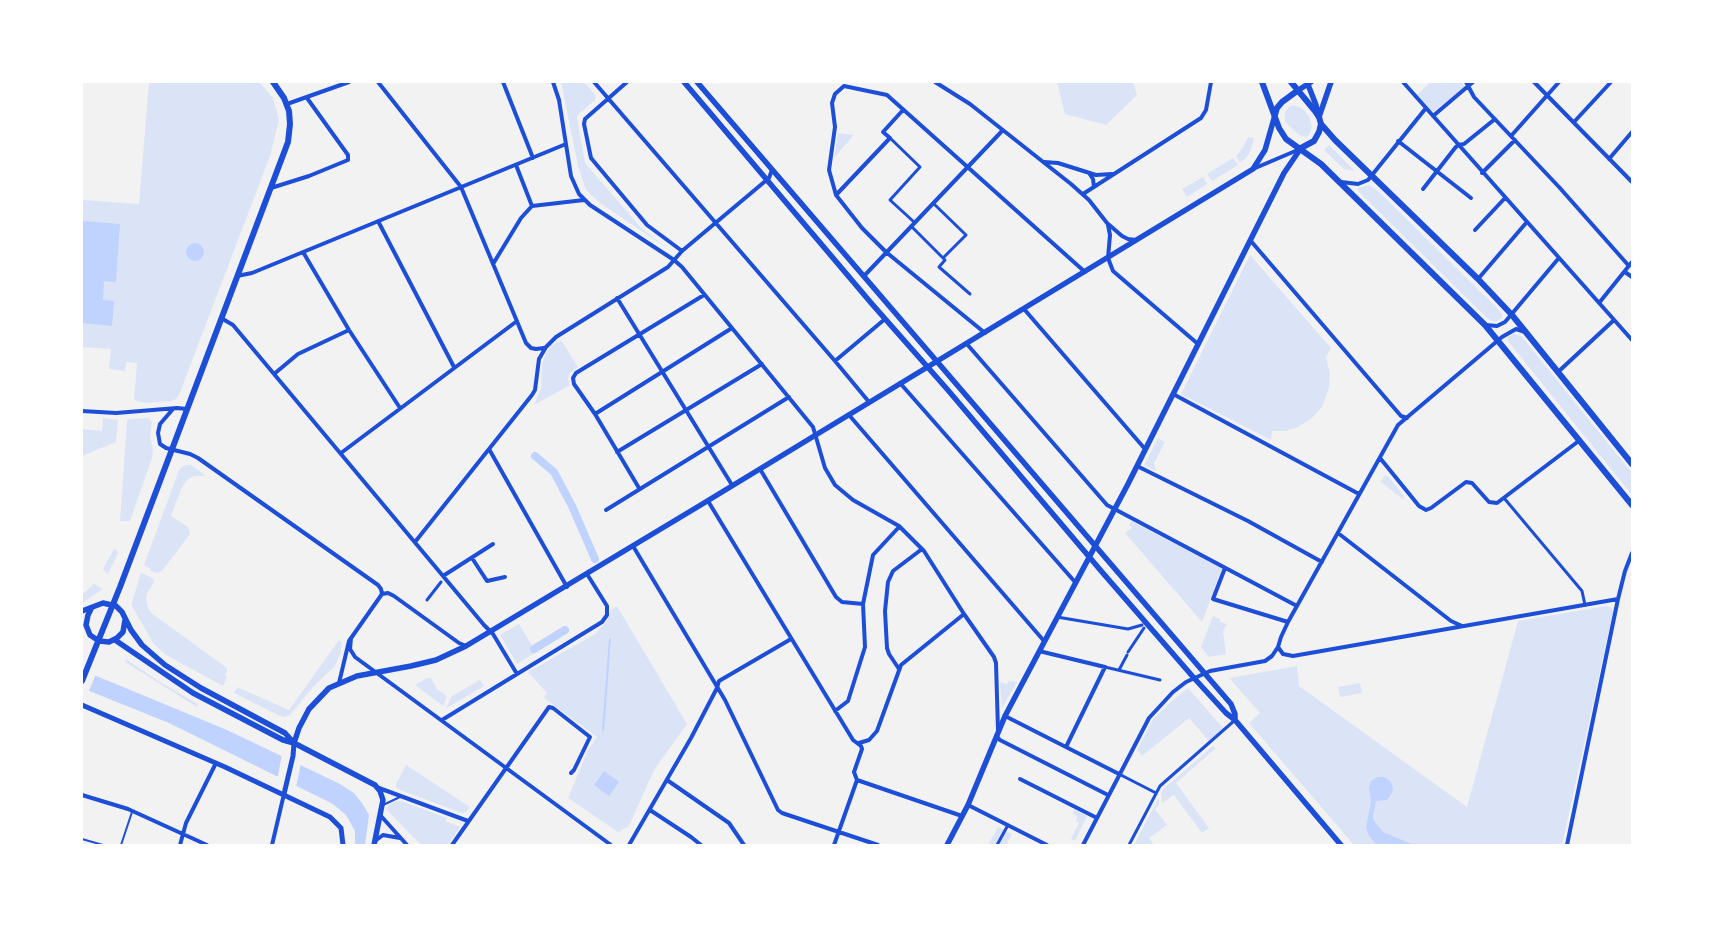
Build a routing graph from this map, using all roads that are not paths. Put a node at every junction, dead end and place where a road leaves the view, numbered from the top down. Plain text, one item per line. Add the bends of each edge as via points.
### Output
1 (273, 82) edge
2 (348, 82) edge
3 (378, 82) edge
4 (503, 82) edge
5 (553, 82) edge
6 (594, 82) edge
7 (626, 82) edge
8 (684, 82) edge
9 (696, 82) edge
10 (935, 82) edge
11 (1211, 82) edge
12 (1262, 82) edge
13 (1291, 82) edge
14 (1331, 82) edge
15 (1403, 82) edge
16 (1473, 82) edge
17 (1534, 82) edge
18 (1559, 82) edge
19 (1611, 82) edge
20 (1309, 83) edge
21 (1467, 84) edge
22 (1297, 91) junction
23 (1547, 96) junction
24 (307, 98) junction
25 (608, 98) junction
26 (287, 104) junction
27 (1426, 108) junction
28 (903, 110) junction
29 (1275, 115) junction
30 (1432, 116) junction
31 (1319, 117) junction
32 (1495, 119) junction
33 (1574, 122) junction
34 (1321, 124) junction
35 (1003, 130) junction
36 (1632, 132) edge
37 (1511, 136) junction
38 (890, 138) junction
39 (1515, 140) junction
40 (1398, 141) junction
41 (566, 144) junction
42 (1458, 145) junction
43 (1300, 148) junction
44 (533, 158) junction
45 (1609, 158) junction
46 (1044, 162) junction
47 (516, 165) junction
48 (967, 167) junction
49 (1253, 169) junction
50 (772, 170) junction
51 (1437, 171) junction
52 (1116, 172) junction
53 (1482, 172) junction
54 (1088, 173) junction
55 (1371, 176) junction
56 (767, 180) junction
57 (1341, 182) junction
58 (1632, 182) edge
59 (1094, 186) junction
60 (461, 187) junction
61 (271, 188) junction
62 (1423, 189) dead end
63 (836, 194) junction
64 (1083, 194) junction
65 (1471, 198) dead end
66 (1505, 198) junction
67 (584, 200) junction
68 (933, 203) junction
69 (532, 206) junction
70 (378, 221) junction
71 (716, 223) junction
72 (1107, 223) junction
73 (1526, 223) junction
74 (912, 224) junction
75 (1476, 230) dead end
76 (1136, 240) junction
77 (1250, 240) junction
78 (682, 250) junction
79 (303, 252) junction
80 (886, 252) junction
81 (942, 258) junction
82 (1108, 258) junction
83 (1558, 259) junction
84 (674, 260) junction
85 (493, 264) junction
86 (1631, 264) edge
87 (1085, 272) junction
88 (1625, 272) junction
89 (237, 276) junction
90 (864, 276) junction
91 (1632, 278) edge
92 (1478, 279) junction
93 (970, 294) dead end
94 (704, 295) junction
95 (618, 298) junction
96 (1598, 303) junction
97 (1024, 309) junction
98 (1512, 315) junction
99 (221, 318) junction
100 (885, 319) junction
101 (1614, 320) junction
102 (517, 321) junction
103 (1485, 325) junction
104 (732, 328) junction
105 (349, 330) junction
106 (985, 332) junction
107 (1525, 332) junction
108 (639, 336) junction
109 (1498, 340) junction
110 (1632, 340) edge
111 (966, 344) junction
112 (1198, 344) junction
113 (546, 347) junction
114 (835, 361) junction
115 (936, 361) junction
116 (762, 364) junction
117 (454, 367) junction
118 (926, 367) junction
119 (662, 372) junction
120 (1558, 372) junction
121 (274, 374) junction
122 (900, 384) junction
123 (1173, 394) junction
124 (789, 397) junction
125 (869, 402) junction
126 (400, 408) junction
127 (173, 409) junction
128 (187, 409) junction
129 (687, 410) junction
130 (82, 411) edge
131 (595, 414) junction
132 (849, 415) junction
133 (1408, 418) junction
134 (815, 436) junction
135 (1580, 440) junction
136 (709, 446) junction
137 (489, 449) junction
138 (1145, 449) junction
139 (171, 450) junction
140 (618, 452) junction
141 (341, 453) junction
142 (1380, 458) junction
143 (1632, 464) edge
144 (1137, 466) junction
145 (760, 469) junction
146 (732, 486) junction
147 (639, 488) junction
148 (1359, 494) junction
149 (1504, 498) junction
150 (708, 501) junction
151 (1632, 505) edge
152 (1114, 509) junction
153 (606, 510) dead end
154 (900, 527) junction
155 (1338, 533) junction
156 (415, 542) junction
157 (493, 544) dead end
158 (1095, 545) junction
159 (633, 546) junction
160 (922, 549) junction
161 (1632, 553) edge
162 (1089, 557) junction
163 (472, 558) junction
164 (1322, 562) junction
165 (1225, 568) junction
166 (588, 574) junction
167 (443, 576) junction
168 (505, 577) dead end
169 (441, 582) dead end
170 (1075, 582) junction
171 (567, 587) junction
172 (382, 594) junction
173 (1618, 599) junction
174 (427, 600) dead end
175 (113, 604) junction
176 (863, 604) junction
177 (1585, 605) junction
178 (1297, 606) junction
179 (92, 609) junction
180 (82, 611) edge
181 (964, 614) junction
182 (1445, 616) junction
183 (1057, 617) junction
184 (125, 620) junction
185 (1288, 622) junction
186 (1464, 626) junction
187 (1442, 630) junction
188 (491, 631) junction
189 (351, 638) junction
190 (791, 639) junction
191 (115, 640) junction
192 (99, 641) junction
193 (1044, 641) junction
194 (466, 646) junction
195 (1278, 647) junction
196 (1039, 651) junction
197 (1105, 667) junction
198 (899, 668) junction
199 (1119, 670) junction
200 (376, 672) junction
201 (517, 674) junction
202 (1205, 674) junction
203 (1194, 678) junction
204 (1160, 680) dead end
205 (82, 682) edge
206 (339, 682) junction
207 (717, 688) junction
208 (82, 705) edge
209 (835, 711) junction
210 (1005, 716) junction
211 (442, 720) junction
212 (1235, 720) junction
213 (997, 733) junction
214 (294, 743) junction
215 (859, 743) junction
216 (1066, 747) junction
217 (216, 763) junction
218 (506, 768) junction
219 (571, 773) dead end
220 (1119, 774) junction
221 (1020, 779) dead end
222 (667, 780) junction
223 (857, 780) junction
224 (378, 788) junction
225 (1156, 793) junction
226 (284, 794) junction
227 (82, 795) edge
228 (1108, 795) junction
229 (400, 797) junction
230 (968, 805) junction
231 (382, 806) junction
232 (650, 810) junction
233 (133, 811) junction
234 (381, 816) junction
235 (962, 816) junction
236 (1097, 818) junction
237 (468, 821) junction
238 (1008, 825) junction
239 (839, 832) junction
240 (183, 834) junction
241 (400, 838) junction
242 (82, 839) edge
243 (375, 843) edge
244 (103, 845) edge
245 (121, 845) edge
246 (180, 845) edge
247 (207, 845) edge
248 (272, 845) edge
249 (343, 845) edge
250 (407, 845) edge
251 (452, 845) edge
252 (611, 845) edge
253 (630, 845) edge
254 (701, 845) edge
255 (744, 845) edge
256 (834, 845) edge
257 (878, 845) edge
258 (947, 845) edge
259 (997, 845) edge
260 (1047, 845) edge
261 (1083, 845) edge
262 (1129, 845) edge
263 (1341, 845) edge
264 (1567, 845) edge

1 - 26 main road
2 - 24 street
3 - 60 street
4 - 44 street
5 - 41 street via 559,100
6 - 25 street
7 - 25 street
8 - 56 main road
9 - 50 main road
10 - 35 street via 970,104
11 - 52 street via 1206,110 1201,118
12 - 29 main road
13 - 22 main road
14 - 31 main road
15 - 27 street
16 - 21 street
17 - 23 street
18 - 23 street
19 - 33 street
20 - 22 main road
20 - 31 main road
21 - 30 street
21 - 32 street via 1472,95
22 - 29 main road via 1282,102
22 - 31 main road
23 - 33 street
23 - 37 street
24 - 26 street
24 - 61 street via 348,155 348,160
25 - 71 street
25 - 78 street via 584,122 591,160 647,225
26 - 61 main road via 290,133
27 - 30 street
27 - 40 street
28 - 38 street via 883,132
28 - 48 street
28 - 63 street via 885,94 846,85 837,91 832,103 835,127 829,170
29 - 43 main road via 1281,132
29 - 49 main road via 1264,150
30 - 42 street
31 - 34 main road
32 - 37 street
32 - 42 street via 1464,144
33 - 45 street
34 - 43 main road via 1320,132 1314,141
34 - 55 main road
35 - 46 street
35 - 48 street
36 - 45 street
37 - 39 street
38 - 63 street
38 - 74 street via 920,167 890,200
39 - 53 street
39 - 86 street
40 - 51 street
40 - 55 street
41 - 44 street
41 - 67 street via 571,176 576,190
42 - 51 street
42 - 53 street
43 - 49 street
43 - 57 main road
43 - 77 main road
44 - 47 street
45 - 58 street
46 - 54 street via 1058,163
46 - 64 street
47 - 60 street
47 - 69 street
48 - 68 street
48 - 87 street
49 - 76 main road
50 - 56 street
50 - 90 main road
51 - 62 street
51 - 65 street
52 - 54 street via 1101,175
52 - 59 street
53 - 66 street
54 - 59 street via 1093,179
55 - 57 street via 1361,184
55 - 92 main road
56 - 71 street
56 - 100 main road
57 - 103 main road
59 - 64 street
60 - 70 street
60 - 85 street
61 - 89 main road
63 - 80 street via 862,228
64 - 72 street
66 - 73 street
66 - 75 street
67 - 69 street
67 - 84 street
68 - 74 street
68 - 81 street via 966,235
69 - 85 street via 521,218
70 - 79 street
70 - 117 street
71 - 78 street
71 - 114 street
72 - 76 street via 1122,236
72 - 82 street via 1110,239
73 - 83 street
73 - 92 street
74 - 80 street
74 - 81 street
76 - 82 main road
77 - 112 main road
77 - 133 street via 1402,418
78 - 84 street
79 - 89 street via 252,273
79 - 105 street
80 - 90 street
80 - 106 street
81 - 93 street via 945,260 940,267
82 - 87 main road
82 - 112 street via 1116,275
83 - 96 street
83 - 98 street
84 - 94 street
84 - 95 street via 668,267
85 - 102 street
86 - 88 street
87 - 97 main road
88 - 91 street
88 - 96 street
89 - 99 main road
90 - 115 main road
92 - 98 main road
94 - 104 street
94 - 108 street
95 - 108 street
95 - 113 street via 556,337
96 - 101 street
97 - 106 main road
97 - 138 street
98 - 103 street via 1499,326
98 - 107 main road
99 - 121 street via 233,326
99 - 128 main road
100 - 114 street
100 - 118 main road
101 - 110 street
101 - 120 street
102 - 113 street via 526,343 531,348 536,350
102 - 117 street
103 - 109 main road
104 - 116 street
104 - 119 street
105 - 121 street via 298,354
105 - 126 street
106 - 111 main road
107 - 109 street via 1516,329
107 - 120 main road
108 - 119 street
108 - 131 street via 576,373 573,378 574,384
109 - 133 street
109 - 135 main road
111 - 115 main road
111 - 152 street via 1106,504
112 - 123 main road
113 - 137 street via 539,359 535,390
114 - 125 street
115 - 118 main road
115 - 158 main road
116 - 124 street
116 - 129 street
117 - 126 street
118 - 122 main road
118 - 162 main road
119 - 129 street
119 - 131 street
120 - 143 main road
121 - 141 street
122 - 125 main road
122 - 170 street
123 - 138 main road
123 - 148 street
124 - 134 street via 813,427
124 - 136 street
125 - 132 main road
126 - 141 street
127 - 128 street
127 - 130 street via 118,413
127 - 139 street via 162,420 158,433 160,444
128 - 139 main road
129 - 136 street
129 - 140 street
131 - 140 street
132 - 134 main road
132 - 193 street
133 - 142 street via 1398,425
134 - 145 main road
134 - 154 street via 826,468 836,487 853,500
135 - 149 street
135 - 151 main road
136 - 146 street
136 - 147 street
137 - 156 street
137 - 171 street
138 - 144 main road
139 - 172 street via 198,458 378,585
139 - 175 main road
140 - 147 street
141 - 156 street
142 - 148 street
142 - 149 street via 1422,509 1432,508 1466,482 1472,484 1491,504
144 - 152 main road
144 - 164 street via 1248,521
145 - 146 main road
145 - 176 street via 838,600
146 - 150 main road
147 - 153 street
148 - 155 street
149 - 177 street via 1582,591
150 - 159 main road
150 - 190 street
152 - 158 main road
152 - 165 street
154 - 160 street
154 - 176 street via 873,553
155 - 164 street
155 - 182 street
156 - 167 street
157 - 163 street
158 - 162 main road
158 - 202 main road
159 - 166 main road
159 - 207 street
160 - 181 street
160 - 198 street via 893,571 888,582 885,611 887,648
161 - 173 street
162 - 170 main road
162 - 203 main road
163 - 167 street
163 - 168 street via 487,581
164 - 178 street
165 - 178 street
165 - 185 street via 1213,599
166 - 171 main road
166 - 201 street via 607,606 604,620
167 - 188 street
169 - 174 street
170 - 183 main road
171 - 188 main road
172 - 189 street
172 - 194 street via 394,596
173 - 177 street
173 - 264 street
175 - 179 main road via 103,603
175 - 184 main road via 122,612
175 - 192 main road
176 - 209 street via 865,647 848,701
177 - 186 street
178 - 185 street
179 - 180 main road
179 - 192 main road via 86,625 90,635
181 - 198 street
181 - 213 street via 995,660
182 - 186 street via 1454,623
182 - 187 street via 1447,624
183 - 193 main road
183 - 199 street via 1128,629 1143,627
184 - 191 main road via 123,632
184 - 214 main road via 142,645 165,666 285,733
185 - 195 street
186 - 187 street
187 - 195 street via 1293,656 1283,654
188 - 194 main road
188 - 201 street
189 - 200 street via 351,652
189 - 206 street via 346,647
190 - 207 street via 721,680
190 - 209 street
191 - 192 main road
191 - 214 main road via 193,693 283,740
192 - 205 main road
193 - 196 main road
194 - 200 main road via 426,663
195 - 202 street via 1270,658 1264,661 1213,670
196 - 197 street
196 - 210 main road
197 - 199 street
197 - 216 street
198 - 215 street via 877,731 867,741
199 - 204 street
200 - 206 main road
200 - 211 street
201 - 211 street
202 - 203 street
202 - 212 main road via 1231,704
203 - 212 main road
203 - 220 street via 1176,689 1155,710
206 - 214 main road via 322,693 309,709
207 - 222 street
207 - 239 street via 778,810
208 - 217 street
209 - 215 street via 853,740
210 - 213 main road
210 - 216 street
211 - 218 street
212 - 225 street via 1160,786
212 - 263 main road
213 - 228 street via 1001,741
213 - 230 main road
214 - 224 main road
214 - 226 street
215 - 223 street via 862,749 854,772
216 - 220 street
217 - 226 street
217 - 240 street
218 - 219 street via 550,707 590,737
218 - 237 street
218 - 252 street
220 - 225 street
220 - 228 street
221 - 236 street
222 - 232 street
222 - 255 street via 728,822
223 - 235 street
223 - 239 street
224 - 229 street
224 - 231 main road
225 - 262 street
226 - 248 street
226 - 249 street via 334,819 341,828
227 - 233 street
228 - 236 street
229 - 231 lane
229 - 237 street
230 - 235 main road
230 - 238 street
231 - 234 main road
232 - 253 street
232 - 254 street
233 - 240 street
233 - 245 lane
234 - 241 street
234 - 243 main road
235 - 258 main road
236 - 261 street
237 - 251 street
238 - 259 street
238 - 260 street
239 - 256 street
239 - 257 street
240 - 246 street
240 - 247 street
241 - 243 street via 387,835 379,837
241 - 250 street
242 - 244 lane

